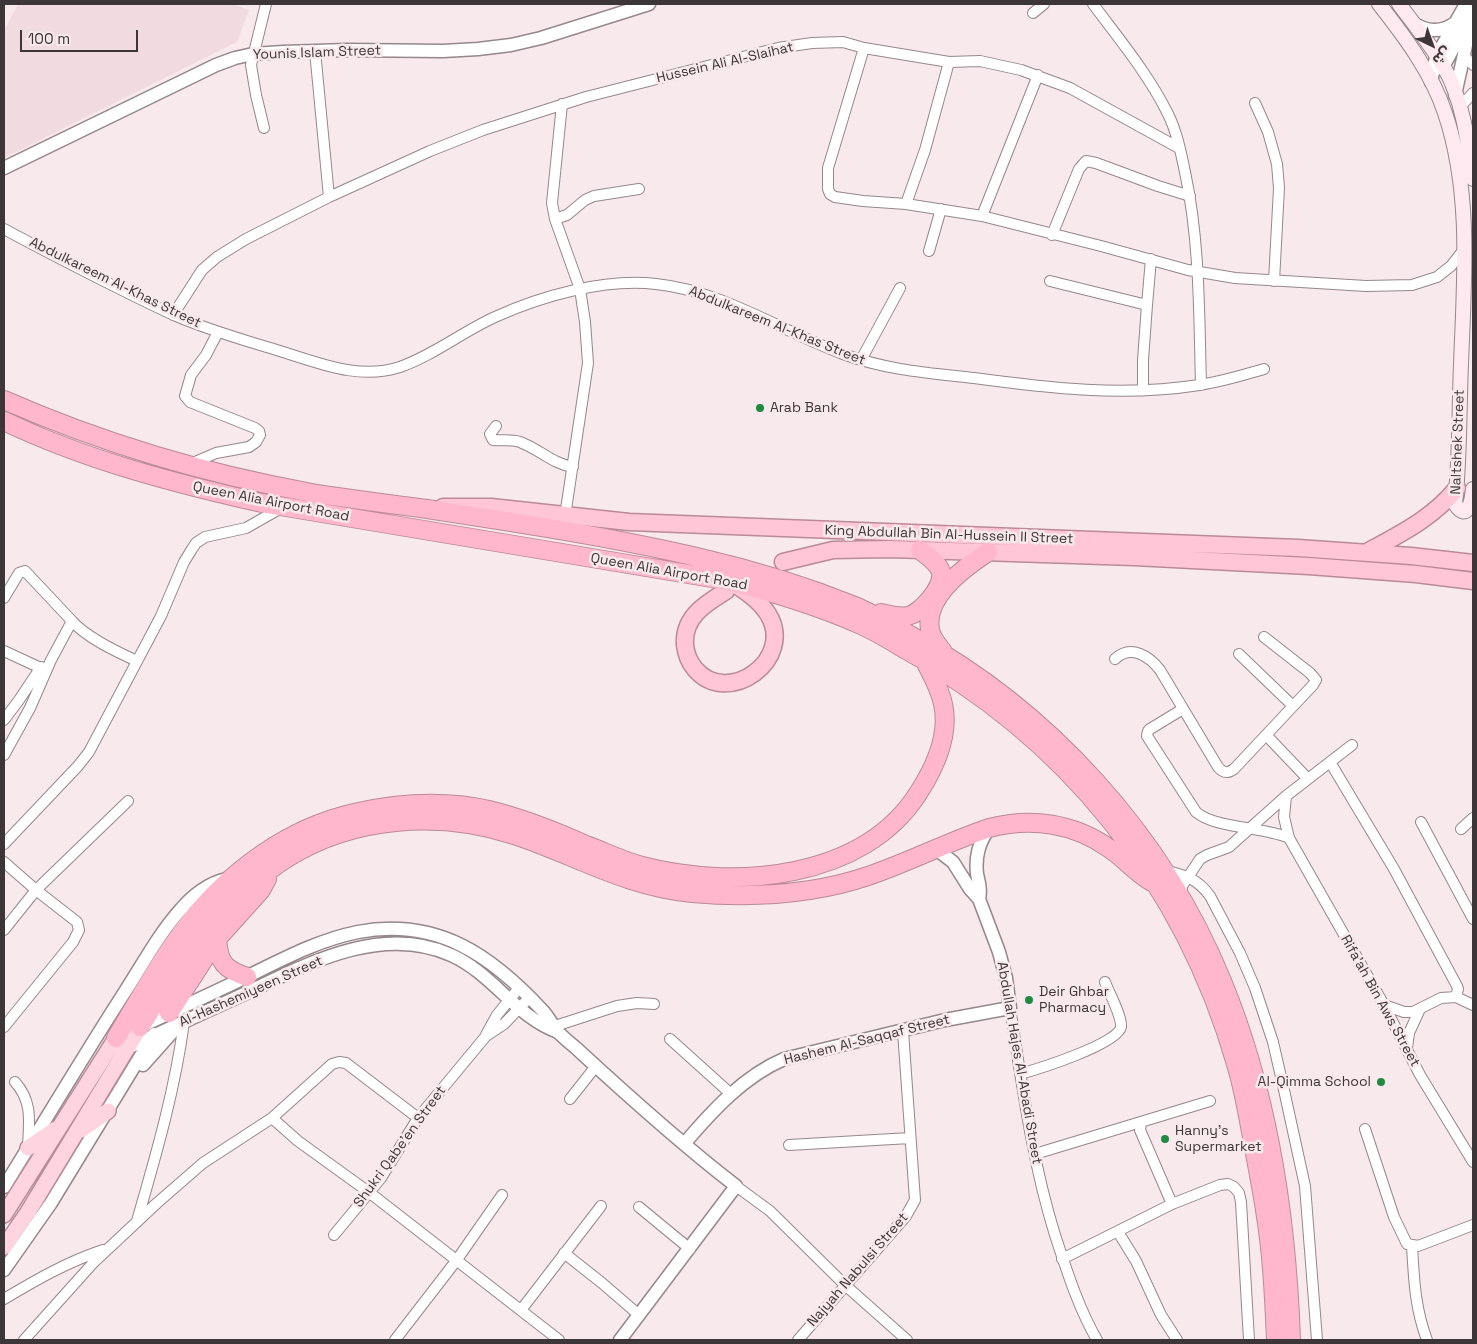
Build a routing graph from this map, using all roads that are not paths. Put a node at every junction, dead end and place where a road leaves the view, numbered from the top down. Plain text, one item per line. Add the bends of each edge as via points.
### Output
1 (266, 4) edge
2 (649, 4) edge
3 (1044, 4) edge
4 (1094, 4) edge
5 (1379, 4) edge
6 (1399, 4) edge
7 (1466, 4) edge
8 (1033, 13) dead end
9 (1473, 13) edge
10 (1457, 21) junction
11 (1412, 22) junction
12 (864, 48) junction
13 (314, 52) junction
14 (253, 54) junction
15 (1468, 60) edge
16 (949, 62) junction
17 (1433, 68) junction
18 (1038, 75) junction
19 (1473, 93) edge
20 (1457, 102) junction
21 (1254, 103) dead end
22 (562, 104) junction
23 (264, 128) dead end
24 (1180, 148) junction
25 (4, 168) edge
26 (1473, 179) edge
27 (639, 189) dead end
28 (1190, 196) junction
29 (329, 197) junction
30 (906, 204) junction
31 (941, 209) junction
32 (982, 216) junction
33 (555, 219) junction
34 (4, 228) edge
35 (1052, 235) junction
36 (1465, 248) junction
37 (928, 252) dead end
38 (1151, 259) junction
39 (1197, 272) junction
40 (1050, 281) dead end
41 (1274, 281) junction
42 (900, 288) dead end
43 (580, 289) junction
44 (1147, 305) junction
45 (173, 315) junction
46 (218, 332) junction
47 (861, 360) junction
48 (1264, 369) dead end
49 (1201, 385) junction
50 (1143, 390) junction
51 (4, 400) edge
52 (4, 421) edge
53 (496, 426) dead end
54 (210, 463) junction
55 (573, 467) junction
56 (1465, 488) edge
57 (425, 509) junction
58 (261, 510) junction
59 (565, 516) junction
60 (920, 550) junction
61 (988, 552) junction
62 (1367, 552) junction
63 (783, 562) dead end
64 (1473, 563) edge
65 (1473, 581) edge
66 (728, 586) junction
67 (4, 598) edge
68 (857, 607) junction
69 (72, 622) junction
70 (1264, 637) dead end
71 (4, 651) edge
72 (945, 654) junction
73 (1239, 654) dead end
74 (924, 659) junction
75 (1115, 659) dead end
76 (137, 661) junction
77 (43, 669) junction
78 (1293, 706) junction
79 (1183, 710) junction
80 (4, 720) edge
81 (1267, 736) junction
82 (1352, 745) dead end
83 (4, 755) edge
84 (1330, 762) junction
85 (1308, 779) junction
86 (1286, 796) junction
87 (128, 801) dead end
88 (480, 808) junction
89 (1473, 818) edge
90 (1421, 822) dead end
91 (471, 824) junction
92 (989, 828) junction
93 (1249, 828) junction
94 (1461, 829) dead end
95 (1289, 838) junction
96 (4, 844) edge
97 (936, 849) junction
98 (4, 862) edge
99 (270, 869) junction
100 (1188, 876) junction
101 (1160, 877) junction
102 (231, 878) junction
103 (36, 890) junction
104 (979, 899) junction
105 (1182, 901) junction
106 (1473, 919) edge
107 (4, 930) edge
108 (217, 939) junction
109 (247, 977) junction
110 (1105, 982) dead end
111 (519, 988) junction
112 (1456, 997) junction
113 (530, 998) junction
114 (510, 999) junction
115 (654, 1004) dead end
116 (1384, 1005) junction
117 (1473, 1005) edge
118 (520, 1008) junction
119 (1010, 1008) junction
120 (1420, 1009) junction
121 (178, 1020) junction
122 (4, 1026) edge
123 (553, 1028) junction
124 (903, 1031) junction
125 (146, 1032) junction
126 (486, 1036) junction
127 (670, 1039) dead end
128 (122, 1043) junction
129 (1407, 1049) junction
130 (596, 1066) junction
131 (1020, 1074) junction
132 (16, 1082) dead end
133 (126, 1083) junction
134 (731, 1094) junction
135 (570, 1099) dead end
136 (1210, 1101) dead end
137 (108, 1111) junction
138 (272, 1118) junction
139 (418, 1118) junction
140 (1141, 1122) junction
141 (61, 1125) junction
142 (1365, 1129) dead end
143 (75, 1134) junction
144 (910, 1138) junction
145 (684, 1144) junction
146 (789, 1145) dead end
147 (28, 1148) junction
148 (1035, 1154) junction
149 (1473, 1162) edge
150 (736, 1186) junction
151 (4, 1187) edge
152 (370, 1193) junction
153 (502, 1195) dead end
154 (1172, 1204) junction
155 (601, 1206) dead end
156 (639, 1207) dead end
157 (4, 1215) edge
158 (136, 1222) junction
159 (1473, 1225) edge
160 (1118, 1232) junction
161 (334, 1235) dead end
162 (1412, 1246) junction
163 (4, 1247) edge
164 (106, 1249) junction
165 (690, 1249) junction
166 (564, 1253) junction
167 (1062, 1259) junction
168 (456, 1261) junction
169 (4, 1270) edge
170 (845, 1285) junction
171 (4, 1299) edge
172 (521, 1310) junction
173 (639, 1315) junction
174 (24, 1340) edge
175 (395, 1340) edge
176 (559, 1340) edge
177 (620, 1340) edge
178 (798, 1340) edge
179 (907, 1340) edge
180 (1097, 1340) edge
181 (1177, 1340) edge
182 (1250, 1340) edge
183 (1276, 1340) edge
184 (1291, 1340) edge
185 (1317, 1340) edge
186 (1427, 1340) edge

1 - 14 street
2 - 13 street, Younis Islam Street via 511,45 443,51
3 - 8 street
4 - 24 street via 1150,83 1169,115
5 - 17 main road, Naltshek Street
6 - 11 main road, Naltshek Street
7 - 10 street
9 - 15 street
9 - 17 street
10 - 11 street via 1435,31
10 - 17 street
11 - 17 main road, Naltshek Street
12 - 16 street, Hussein Ali Al-Slaihat
12 - 22 street, Hussein Ali Al-Slaihat via 843,42 778,48
12 - 30 street via 830,161 828,189 830,194 840,198
13 - 14 street, Younis Islam Street
13 - 29 street
14 - 23 street via 251,74
14 - 25 street, Younis Islam Street via 216,65
15 - 20 street
16 - 18 street, Hussein Ali Al-Slaihat via 980,61
16 - 30 street via 925,150
17 - 20 main road, Naltshek Street
17 - 36 main road, Naltshek Street via 1460,183
18 - 24 street, Hussein Ali Al-Slaihat via 1079,93
18 - 32 street
19 - 20 street
20 - 26 main road, Naltshek Street via 1468,140
21 - 41 street via 1272,143 1278,169
22 - 29 street, Hussein Ali Al-Slaihat via 430,151
22 - 33 street via 552,196
24 - 28 street
27 - 33 street via 594,196 567,215
28 - 35 street via 1086,161 1079,169
28 - 39 street
29 - 45 street, Hussein Ali Al-Slaihat via 217,256 202,270
30 - 31 street
31 - 32 street
31 - 37 street
32 - 35 street
33 - 43 street
34 - 45 street, Abdulkareem Al-Khas Street
35 - 38 street
36 - 41 street via 1437,277 1412,285
36 - 56 main road, Naltshek Street
38 - 39 street
38 - 44 street
39 - 41 street
39 - 49 street
40 - 44 street
42 - 47 street
43 - 46 street, Abdulkareem Al-Khas Street via 495,317 423,357 378,371 352,372
43 - 47 street, Abdulkareem Al-Khas Street via 630,282 686,289
43 - 55 street via 588,366
44 - 50 street
45 - 46 street, Abdulkareem Al-Khas Street
46 - 54 street via 191,374 185,396 190,402 255,428 260,435 249,447
47 - 50 street, Abdulkareem Al-Khas Street via 923,373 1049,387
48 - 49 street, Abdulkareem Al-Khas Street
49 - 50 street, Abdulkareem Al-Khas Street
51 - 54 highway, Queen Alia Airport Road via 80,430 188,465
52 - 58 highway, Queen Alia Airport Road via 47,441
53 - 55 street via 490,434 493,440 519,442 557,463
54 - 57 highway, Queen Alia Airport Road via 310,492
55 - 59 street
56 - 62 highway via 1428,517
57 - 59 highway, King Abdullah Bin Al-Hussein II Street via 491,507
57 - 68 highway, Queen Alia Airport Road via 620,541 703,559 770,576
58 - 66 highway, Queen Alia Airport Road via 283,507
58 - 76 street via 246,528 212,535 196,544 184,562
59 - 62 highway, King Abdullah Bin Al-Hussein II Street via 730,527
60 - 61 highway, King Abdullah Bin Al-Hussein II Street
60 - 63 highway, King Abdullah Bin Al-Hussein II Street via 844,549
60 - 68 highway via 941,573 937,589 922,608 910,615 898,616
61 - 65 highway, King Abdullah Bin Al-Hussein II Street via 1353,568
61 - 72 highway via 957,574 931,611 930,630
62 - 64 highway, King Abdullah Bin Al-Hussein II Street
66 - 66 highway via 748,593 763,607 774,626 775,638 770,657 756,672 748,678 724,683 715,682 691,664 686,654 685,637 691,618
66 - 74 highway, Queen Alia Airport Road via 790,598 861,625
67 - 69 street via 19,573 25,571
68 - 72 highway, Queen Alia Airport Road
69 - 76 street via 84,633
69 - 77 street
70 - 78 street via 1315,678 1313,685
71 - 77 street
72 - 101 highway, Queen Alia Airport Road via 1016,706 1069,754 1114,804
73 - 78 street
74 - 88 highway via 938,688 945,713 943,737 934,766 912,802 889,826 858,848 817,865 790,872 744,877 672,872 622,860 540,826
74 - 101 highway, Queen Alia Airport Road via 993,705 1058,760 1113,821 1140,859
75 - 79 street via 1130,652 1146,656 1160,670
76 - 96 street via 89,752
77 - 80 street
77 - 83 street via 30,708
78 - 81 street
79 - 81 street via 1224,772 1234,769
79 - 93 street via 1150,729 1148,739 1196,812 1226,824
81 - 85 street
82 - 84 street
84 - 85 street
84 - 112 street via 1442,956 1456,986
85 - 86 street
86 - 93 street
86 - 95 street, Rifa'ah Bin Aws Street via 1284,817
87 - 103 street
88 - 91 highway
88 - 102 highway via 420,804 351,814 292,836
89 - 94 street
90 - 106 street
91 - 97 highway via 516,836 646,885 719,895 769,894 818,888 870,875
91 - 99 highway via 401,821 343,832 314,843
92 - 97 highway
92 - 101 highway via 1007,823 1033,822 1059,826 1089,836 1138,874
92 - 104 street, Abdullah Hajes Al-Abadi Street via 976,854
93 - 95 street
93 - 100 street via 1229,847 1200,859
95 - 116 street, Rifa'ah Bin Aws Street
97 - 104 street, Abdullah Hajes Al-Abadi Street via 953,862
98 - 103 street
99 - 108 highway via 261,890
99 - 125 highway via 227,904 212,922 185,958
100 - 101 street
100 - 105 street via 1182,886
100 - 185 street via 1207,892 1224,922 1255,988 1273,1042 1305,1186
101 - 105 highway, Queen Alia Airport Road
101 - 183 highway, Queen Alia Airport Road via 1198,961 1239,1073 1259,1172 1270,1251
102 - 128 highway via 189,924 170,951
102 - 147 street via 195,895 170,922
103 - 107 street
103 - 122 street via 74,918 79,930 73,942
104 - 119 street, Abdullah Hajes Al-Abadi Street via 1000,952
105 - 184 highway, Queen Alia Airport Road via 1222,980 1255,1077 1267,1127 1284,1242
108 - 109 highway via 223,964
108 - 121 highway
109 - 111 street, Al-Hashemiyeen Street via 303,949 340,937 381,929 408,929 464,945
109 - 121 street, Al-Hashemiyeen Street
110 - 131 street via 1120,1018 1118,1034 1066,1059
111 - 113 street, Al-Hashemiyeen Street
111 - 114 street, Shukri Qabe'en Street
112 - 117 street
112 - 120 street via 1441,998
113 - 118 street, Shukri Qabe'en Street
113 - 123 street, Al-Hashemiyeen Street
114 - 118 street, Al-Hashemiyeen Street
114 - 121 street, Al-Hashemiyeen Street via 476,969 451,954 424,945 398,943 360,948 312,962
114 - 126 street, Shukri Qabe'en Street
115 - 123 street via 617,1006
116 - 120 street via 1404,1012
116 - 129 street, Rifa'ah Bin Aws Street
118 - 123 street, Al-Hashemiyeen Street
118 - 126 street, Shukri Qabe'en Street
119 - 124 street, Hashem Al-Saqqaf Street
119 - 131 street, Abdullah Hajes Al-Abadi Street
120 - 129 street via 1409,1033
121 - 125 street, Al-Hashemiyeen Street
121 - 133 street
121 - 158 street via 172,1096
123 - 130 street, Al-Hashemiyeen Street
124 - 134 street, Hashem Al-Saqqaf Street via 784,1059 760,1071
124 - 144 street, Najyah Nabulsi Street
125 - 128 main road
125 - 133 street
126 - 139 street, Shukri Qabe'en Street
127 - 134 street
128 - 141 main road via 102,1060
128 - 143 main road
129 - 149 street, Rifa'ah Bin Aws Street
130 - 135 street
130 - 145 street, Al-Hashemiyeen Street
131 - 148 street, Abdullah Hajes Al-Abadi Street
132 - 147 street via 28,1103
133 - 137 street
134 - 145 street, Hashem Al-Saqqaf Street
136 - 140 street
137 - 143 main road
137 - 169 street via 51,1203
138 - 139 street via 332,1064 339,1062 346,1063
138 - 152 street
138 - 158 street via 203,1163
139 - 152 street, Shukri Qabe'en Street
140 - 148 street
140 - 154 street via 1140,1130
141 - 147 main road
141 - 157 main road
142 - 162 street via 1394,1217 1403,1238
143 - 163 main road
144 - 146 street
144 - 170 street, Najyah Nabulsi Street via 915,1190 913,1206
145 - 150 street
147 - 151 street
148 - 167 street, Abdullah Hajes Al-Abadi Street
150 - 165 street
150 - 170 street via 770,1211
152 - 161 street, Shukri Qabe'en Street
152 - 168 street
153 - 168 street
154 - 160 street
154 - 182 street via 1225,1184 1239,1193
155 - 166 street
156 - 165 street
158 - 164 street
159 - 162 street
160 - 167 street
160 - 181 street
162 - 186 street via 1416,1300
164 - 171 street via 51,1271
164 - 174 street
165 - 173 street
166 - 172 street
166 - 173 street
167 - 180 street, Abdullah Hajes Al-Abadi Street
168 - 172 street
168 - 175 street
170 - 178 street, Najyah Nabulsi Street
170 - 179 street
172 - 176 street
173 - 177 street

